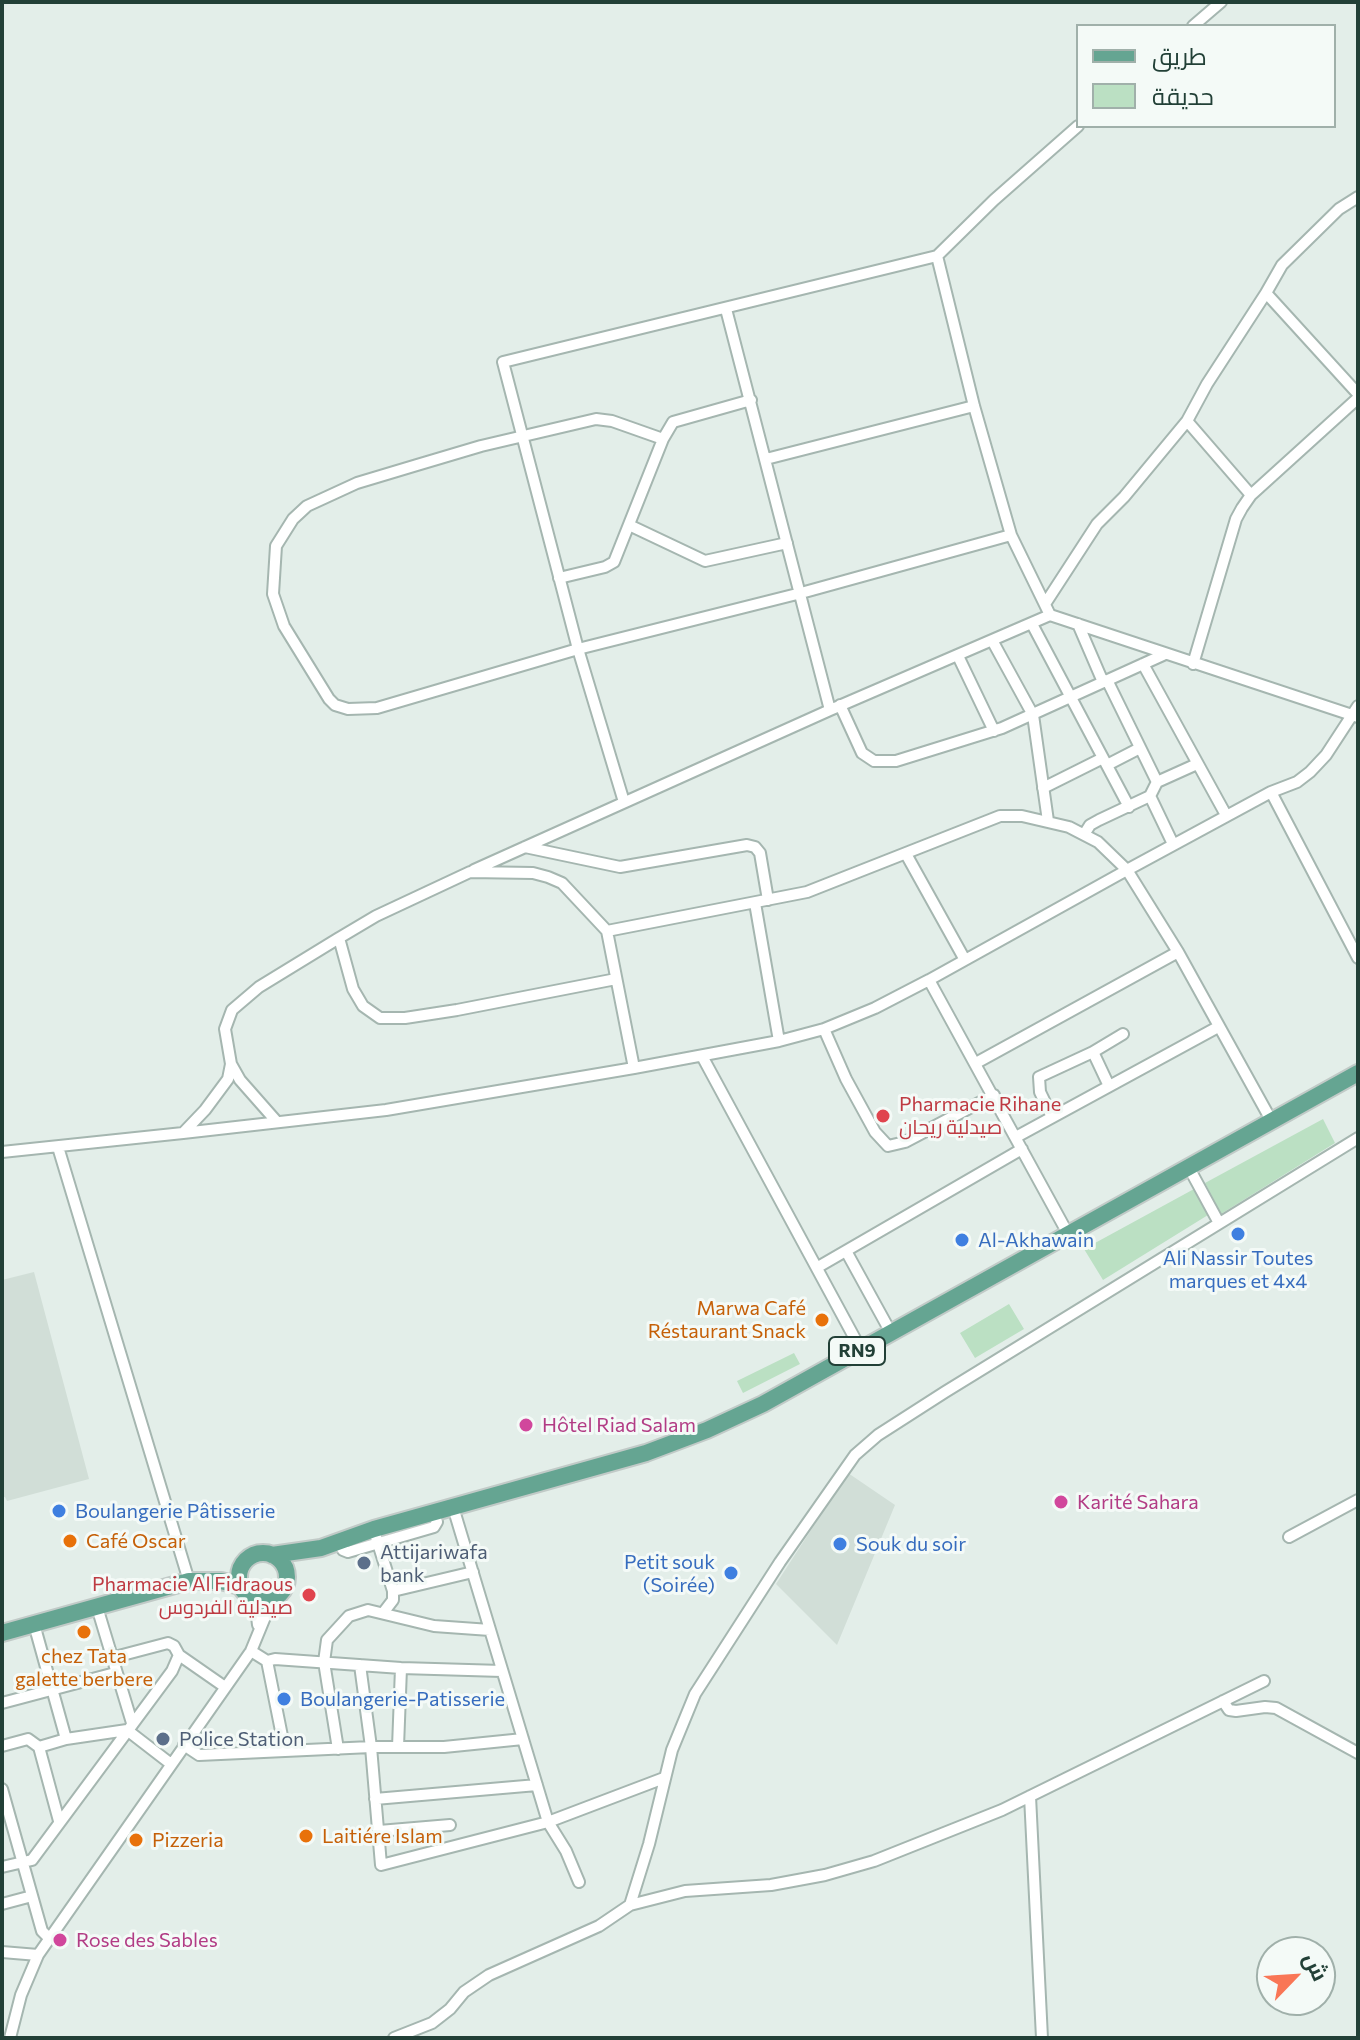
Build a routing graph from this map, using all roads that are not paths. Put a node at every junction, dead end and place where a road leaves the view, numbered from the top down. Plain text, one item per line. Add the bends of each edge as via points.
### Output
1 (1221, 2) edge
2 (1195, 24) edge
3 (1076, 128) edge
4 (1358, 197) edge
5 (937, 256) junction
6 (1266, 293) junction
7 (726, 309) junction
8 (1358, 396) edge
9 (751, 400) junction
10 (974, 406) junction
11 (1187, 421) junction
12 (521, 437) junction
13 (663, 439) junction
14 (766, 459) junction
15 (1251, 495) junction
16 (629, 525) junction
17 (1011, 535) junction
18 (787, 543) junction
19 (559, 578) junction
20 (801, 593) junction
21 (1045, 604) junction
22 (1050, 615) junction
23 (1032, 624) junction
24 (1078, 624) junction
25 (993, 642) junction
26 (578, 649) junction
27 (1163, 655) junction
28 (958, 656) junction
29 (1143, 664) junction
30 (1193, 664) junction
31 (1105, 681) junction
32 (1070, 698) junction
33 (835, 708) junction
34 (1356, 713) edge
35 (1033, 715) junction
36 (994, 731) junction
37 (1140, 748) junction
38 (1105, 762) junction
39 (1197, 764) junction
40 (1157, 782) junction
41 (1043, 788) junction
42 (1271, 792) junction
43 (1150, 796) junction
44 (624, 802) junction
45 (1129, 807) junction
46 (1226, 815) junction
47 (1048, 821) junction
48 (1085, 833) junction
49 (1173, 844) junction
50 (524, 847) junction
51 (906, 854) junction
52 (1127, 870) junction
53 (470, 872) junction
54 (768, 900) junction
55 (755, 903) junction
56 (607, 931) junction
57 (339, 938) junction
58 (1178, 952) junction
59 (1358, 958) edge
60 (965, 960) junction
61 (616, 979) junction
62 (929, 980) junction
63 (1218, 1027) junction
64 (824, 1029) junction
65 (1123, 1034) dead end
66 (779, 1041) junction
67 (1093, 1052) junction
68 (702, 1056) junction
69 (976, 1063) junction
70 (231, 1064) junction
71 (634, 1068) junction
72 (1358, 1073) edge
73 (1109, 1086) junction
74 (994, 1095) junction
75 (1052, 1117) junction
76 (1271, 1120) junction
77 (277, 1122) junction
78 (183, 1133) junction
79 (1016, 1137) junction
80 (1358, 1138) edge
81 (58, 1147) junction
82 (1022, 1149) junction
83 (2, 1152) edge
84 (1188, 1166) junction
85 (1219, 1223) junction
86 (1067, 1232) junction
87 (846, 1251) junction
88 (818, 1267) junction
89 (890, 1331) junction
90 (860, 1348) junction
91 (1358, 1500) edge
92 (453, 1507) junction
93 (376, 1536) junction
94 (1289, 1537) dead end
95 (321, 1548) junction
96 (272, 1555) junction
97 (242, 1564) junction
98 (473, 1572) junction
99 (287, 1576) junction
100 (192, 1580) junction
101 (240, 1586) junction
102 (393, 1591) junction
103 (263, 1600) junction
104 (97, 1607) junction
105 (383, 1613) junction
106 (34, 1624) junction
107 (258, 1630) junction
108 (490, 1630) junction
109 (2, 1633) edge
110 (251, 1651) junction
111 (179, 1655) junction
112 (111, 1658) junction
113 (267, 1661) junction
114 (324, 1662) junction
115 (360, 1665) junction
116 (401, 1668) junction
117 (502, 1671) junction
118 (115, 1673) junction
119 (1264, 1681) dead end
120 (225, 1687) junction
121 (52, 1690) junction
122 (1223, 1701) junction
123 (2, 1703) edge
124 (130, 1726) junction
125 (66, 1739) junction
126 (523, 1739) junction
127 (184, 1745) junction
128 (2, 1746) edge
129 (39, 1747) junction
130 (371, 1747) junction
131 (398, 1747) junction
132 (338, 1749) junction
133 (285, 1751) junction
134 (1358, 1753) edge
135 (171, 1764) junction
136 (664, 1778) junction
137 (537, 1785) junction
138 (2, 1789) edge
139 (1030, 1796) junction
140 (375, 1799) junction
141 (59, 1821) junction
142 (548, 1822) junction
143 (450, 1825) dead end
144 (7, 1828) edge
145 (379, 1831) junction
146 (23, 1862) junction
147 (2, 1867) edge
148 (579, 1882) dead end
149 (32, 1896) junction
150 (2, 1904) edge
151 (630, 1905) junction
152 (49, 1938) junction
153 (2, 1952) edge
154 (38, 1955) junction
155 (10, 2038) edge
156 (394, 2038) edge
157 (1042, 2038) edge

1 - 2 street
3 - 5 street
4 - 6 street via 1288,257
5 - 7 street
5 - 10 street
6 - 8 street
6 - 11 street
7 - 9 street
7 - 12 street via 503,362
8 - 15 street
9 - 13 street via 679,419
9 - 14 street
10 - 14 street
10 - 17 street
11 - 15 street
11 - 21 street via 1097,524
12 - 13 street via 596,419
12 - 19 street
12 - 26 street via 357,483 307,506 276,546 273,594 284,626 329,699 348,709 377,708
13 - 16 street
14 - 18 street
15 - 30 street via 1236,519
16 - 18 street via 705,561
16 - 19 street via 611,565
17 - 20 street
17 - 21 street
18 - 20 street
19 - 26 street
20 - 26 street
20 - 33 street
21 - 22 street
22 - 23 street
22 - 24 street
23 - 25 street
23 - 32 street
24 - 27 street
24 - 31 street
25 - 28 street
25 - 35 street
26 - 44 street
27 - 29 street
27 - 30 street
28 - 33 street
28 - 36 street
29 - 31 street
29 - 39 street
30 - 34 street
31 - 32 street
31 - 37 street
32 - 35 street
32 - 38 street
33 - 36 street via 862,753 881,762
33 - 44 street
34 - 42 street via 1310,772
35 - 36 street
35 - 41 street
37 - 38 street
37 - 40 street
38 - 41 street
38 - 45 street
39 - 40 street
39 - 46 street
40 - 43 street
41 - 47 street
42 - 46 street
42 - 59 street
43 - 45 street
43 - 49 street
44 - 50 street
45 - 48 street via 1090,825
46 - 49 street
47 - 48 street
47 - 51 street via 1000,816
48 - 52 street
49 - 52 street
50 - 53 street
50 - 54 street via 620,867 747,845 760,853
51 - 54 street via 822,887
51 - 60 street
52 - 58 street
52 - 60 street
53 - 56 street via 533,873 562,883
53 - 57 street
54 - 55 street
55 - 56 street
55 - 66 street
56 - 61 street
57 - 61 street via 353,989 363,1006 380,1018 457,1010
57 - 70 street via 259,987 232,1010 225,1029
58 - 63 street
58 - 69 street
60 - 62 street
61 - 71 street
62 - 64 street
62 - 69 street
63 - 73 street
63 - 76 street
64 - 66 street
64 - 74 street via 846,1079 888,1146
65 - 67 street
66 - 68 street
67 - 73 street
67 - 75 street via 1039,1077
68 - 71 street
68 - 88 street
69 - 74 street
70 - 77 street
70 - 78 street via 219,1093
71 - 77 street via 386,1110
72 - 76 main road, RN9
73 - 75 street
74 - 79 street
75 - 79 street
76 - 84 main road, RN9
77 - 78 street
78 - 81 street
79 - 82 street
80 - 85 street
81 - 83 street
81 - 100 street
82 - 86 street
82 - 87 street
84 - 85 street
84 - 86 main road, RN9
85 - 136 street via 863,1446 835,1480 695,1694
86 - 89 main road, RN9
87 - 88 street
87 - 89 street
88 - 90 street
89 - 90 main road, RN9
90 - 92 main road, RN9 via 763,1404 695,1435
91 - 94 street
92 - 93 main road, RN9
92 - 98 street
93 - 95 main road, RN9
93 - 102 street
95 - 96 main road, RN9
95 - 99 main road, RN9
96 - 97 main road, RN9 via 252,1555
96 - 99 main road via 283,1563
97 - 100 main road, RN9
97 - 101 main road
98 - 102 street
98 - 108 street
99 - 103 main road, RN9 via 283,1590
100 - 101 main road, RN9
100 - 104 main road, RN9
101 - 103 main road
102 - 105 street
103 - 107 street
103 - 107 street
104 - 106 main road, RN9
104 - 112 street
105 - 108 street via 434,1626
105 - 114 street via 368,1610 349,1616 327,1640
106 - 109 main road, RN9
106 - 121 street
107 - 110 street
108 - 117 street
110 - 113 street
110 - 120 street
111 - 112 street via 168,1643
111 - 120 street
111 - 124 street
112 - 118 street
113 - 114 street
113 - 133 street
114 - 115 street
114 - 132 street
115 - 116 street
115 - 130 street
116 - 117 street
116 - 131 street
117 - 126 street
118 - 121 street
118 - 124 street
119 - 122 street
120 - 127 street
121 - 123 street
121 - 125 street
122 - 134 street via 1236,1711 1276,1708
122 - 139 street
124 - 125 street
124 - 135 street
124 - 141 street
125 - 129 street
126 - 131 street
126 - 137 street
127 - 133 street via 199,1755
127 - 135 street
128 - 129 street via 28,1739
129 - 141 street
130 - 131 street
130 - 132 street
130 - 140 street
132 - 133 street
135 - 152 street
136 - 142 street
136 - 151 street
137 - 140 street
137 - 142 street
138 - 144 street
139 - 151 street via 913,1847 825,1875 685,1891
139 - 157 street
140 - 145 street
141 - 146 street via 32,1860
142 - 145 street via 381,1865
142 - 148 street
143 - 145 street
144 - 146 street
146 - 147 street
146 - 149 street
149 - 150 street
149 - 152 street
151 - 156 street via 599,1926 489,1975 432,2023
152 - 154 street
153 - 154 street
154 - 155 street

